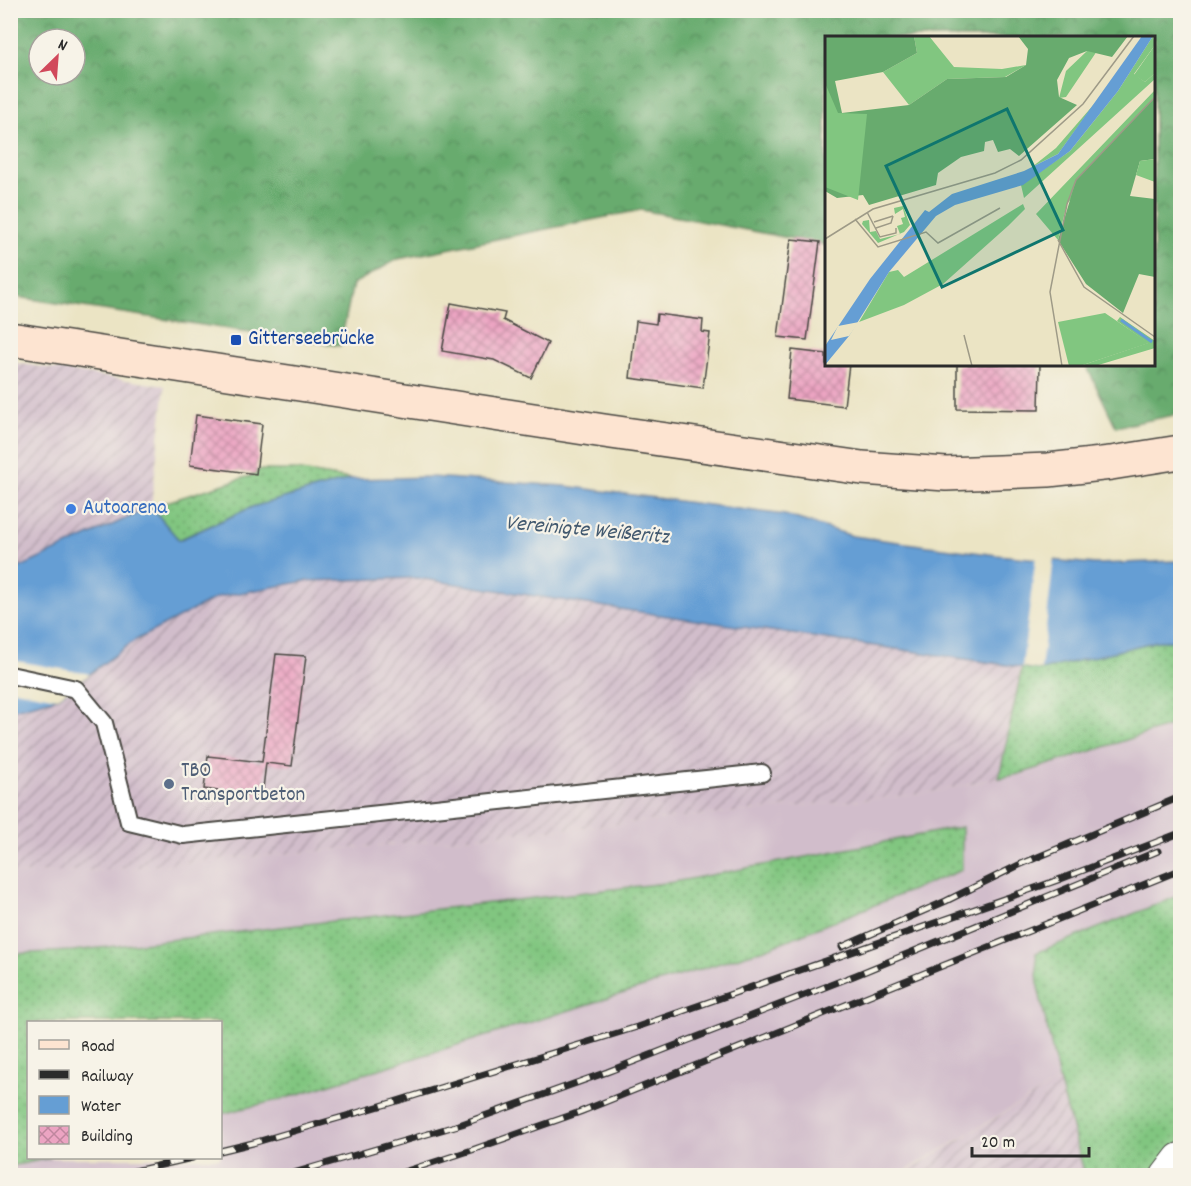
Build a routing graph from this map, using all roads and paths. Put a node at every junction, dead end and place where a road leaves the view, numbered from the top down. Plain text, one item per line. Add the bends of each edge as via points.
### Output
1 (10, 339) edge
2 (1180, 452) edge
3 (10, 675) edge
4 (762, 773) dead end
5 (1180, 1159) edge
6 (1167, 1176) edge

1 - 2 main road via 862,468 946,474 1048,470
3 - 4 lane via 76,689 104,723 129,822 183,834
5 - 6 street

